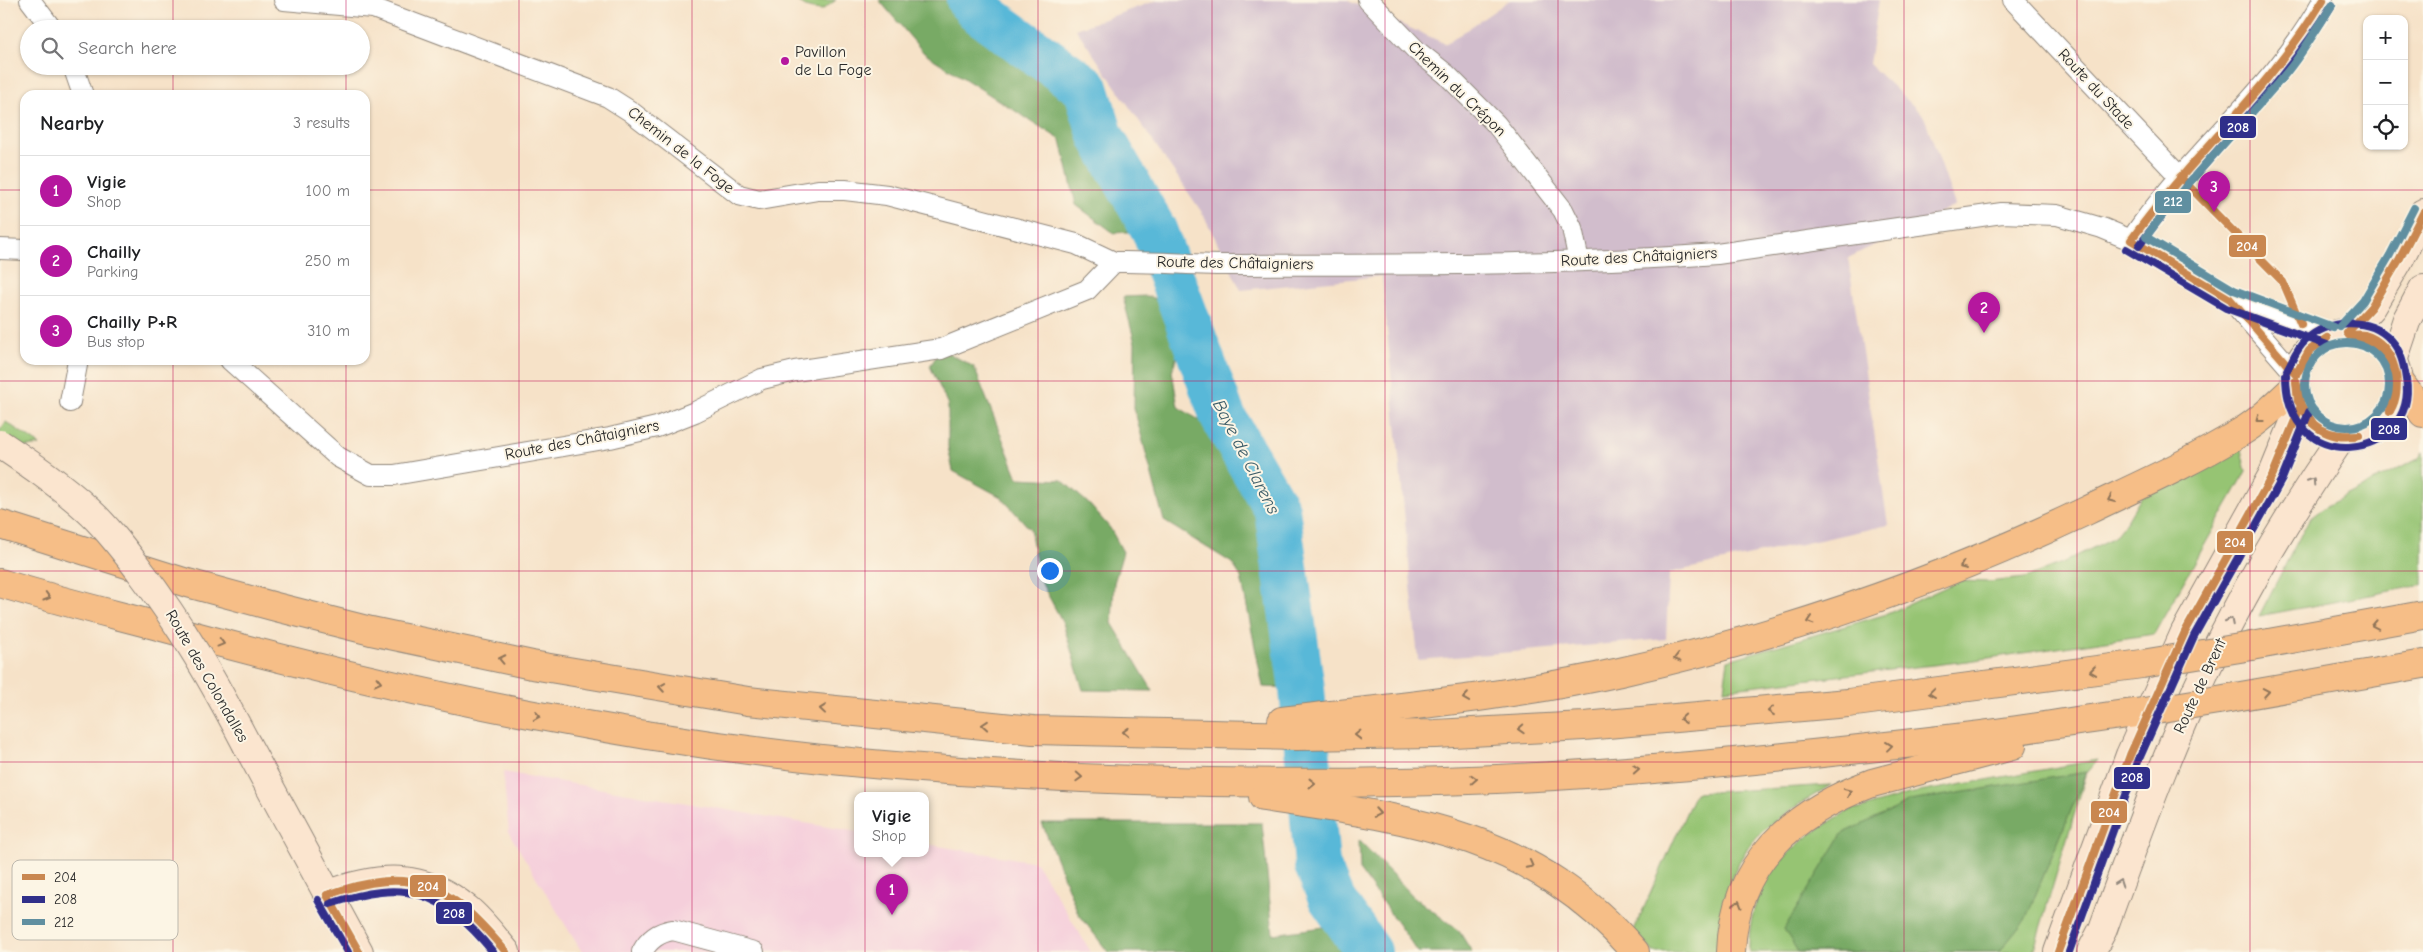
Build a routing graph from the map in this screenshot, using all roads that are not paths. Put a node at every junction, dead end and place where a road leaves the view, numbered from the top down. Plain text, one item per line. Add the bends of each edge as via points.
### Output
1 (30, 0) edge
2 (284, 0) edge
3 (1368, 0) edge
4 (2013, 0) edge
5 (2323, 0) edge
6 (45, 20) edge
7 (76, 75) edge
8 (81, 90) edge
9 (2180, 177) junction
10 (2423, 213) edge
11 (2131, 240) junction
12 (0, 249) edge
13 (20, 250) edge
14 (1579, 261) junction
15 (1114, 262) junction
16 (2423, 289) edge
17 (2230, 299) junction
18 (2339, 334) junction
19 (77, 365) edge
20 (236, 365) edge
21 (2396, 371) junction
22 (2297, 390) junction
23 (70, 402) dead end
24 (2423, 413) edge
25 (2342, 436) junction
26 (0, 444) edge
27 (0, 524) edge
28 (0, 583) edge
29 (2423, 615) edge
30 (2423, 664) edge
31 (2127, 716) junction
32 (1169, 734) junction
33 (1155, 781) junction
34 (327, 894) junction
35 (359, 952) edge
36 (506, 952) edge
37 (642, 952) edge
38 (754, 952) edge
39 (1635, 952) edge
40 (1731, 952) edge
41 (2058, 952) edge
42 (2091, 952) edge

1 - 6 street
2 - 15 street, Chemin de la Foge via 373,8 608,97 748,199 818,190 888,195 1076,244
3 - 14 street, Chemin du Crépon via 1417,51 1446,74 1496,124 1563,210 1572,228
4 - 9 street, Route du Stade
5 - 9 street via 2292,52
7 - 8 street
9 - 11 street
10 - 18 main road via 2371,307
11 - 14 street, Route des Châtaigniers via 2057,215 2002,213 1717,254
11 - 17 street, Route des Châtaigniers
12 - 13 street
14 - 15 street, Route des Châtaigniers via 1210,265
15 - 20 street, Route des Châtaigniers via 1087,290 940,349 762,379 664,424 610,438 394,475 371,475 338,457
16 - 21 main road via 2407,319
17 - 18 street, Route des Châtaigniers
17 - 22 street, Route des Châtaigniers
18 - 21 main road via 2361,335 2374,340 2385,349
18 - 22 main road via 2318,342 2308,351 2301,362
19 - 23 street
21 - 24 highway
21 - 25 main road via 2394,406 2378,426 2355,436
22 - 25 main road via 2307,418 2317,428
22 -> 32 highway via 2242,431 2155,478 2034,536 1946,574 1861,605 1724,646 1620,672 1522,690
22 - 41 main road via 2272,474 2185,632 2130,755
42 -> 25 main road, Route de Brent via 2103,929 2170,749 2231,619
26 - 34 main road, Route des Colondalles, bridge via 89,510 128,554 173,614 207,670
32 -> 27 highway via 1033,730 748,701 532,665 276,607 184,582
28 -> 33 highway via 276,658 528,715 751,749 892,766
29 -> 32 highway, bridge via 2142,664 1976,688 1731,715 1435,734
31 -> 30 highway, bridge
33 -> 31 highway via 1400,782 1571,774 1736,762
40 -> 31 highway via 1739,900 1752,870 1774,842 1806,815 1851,790 1872,783
33 -> 39 highway via 1378,813 1465,836 1518,859 1556,881 1594,910
34 - 35 main road, Route des Colondalles
34 - 36 main road via 373,881 421,882 444,891 469,910
37 - 38 street via 653,938 673,930

